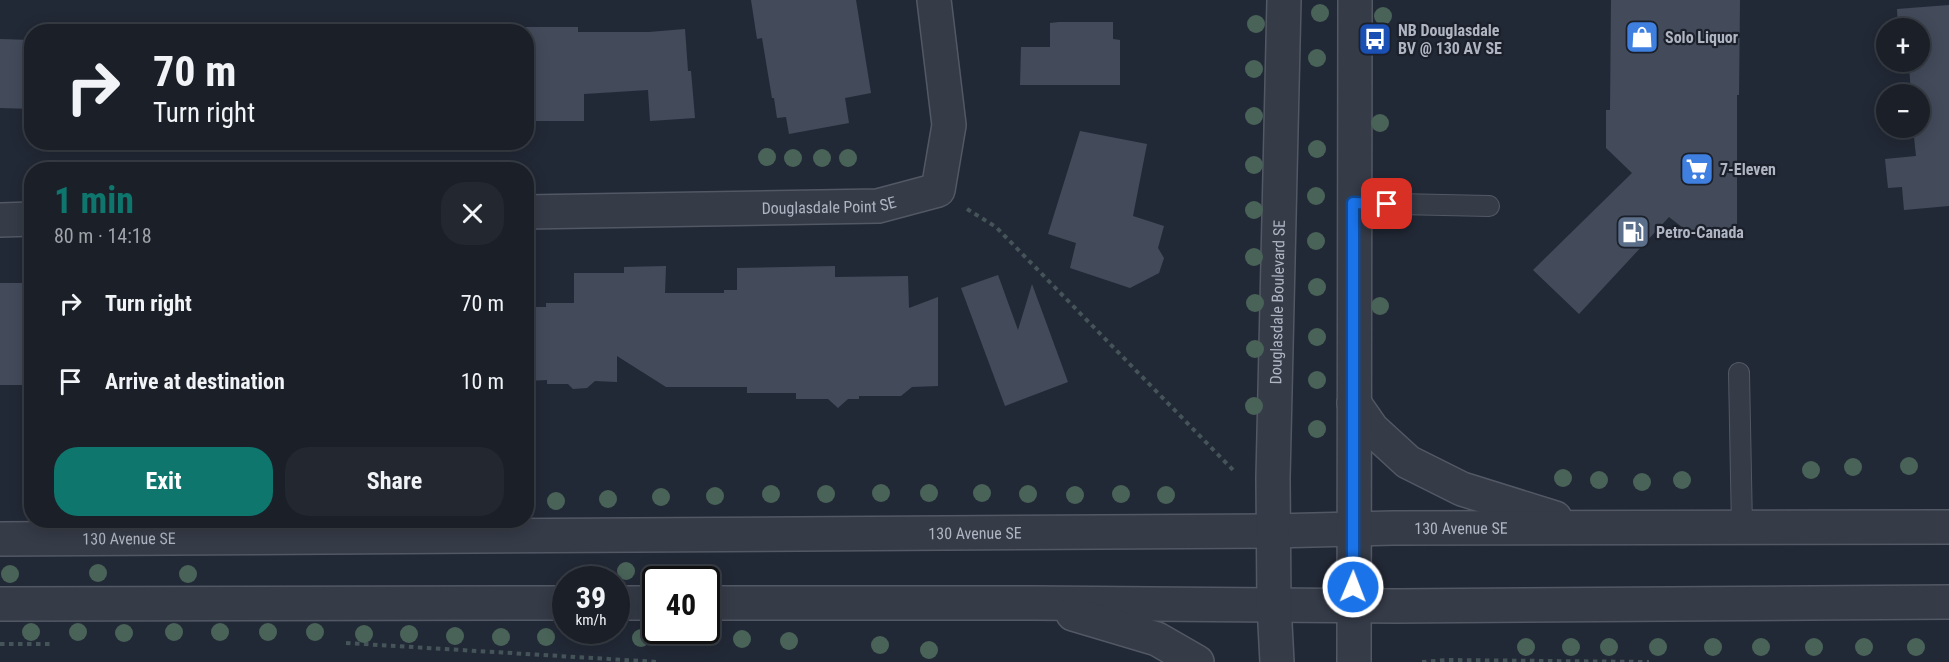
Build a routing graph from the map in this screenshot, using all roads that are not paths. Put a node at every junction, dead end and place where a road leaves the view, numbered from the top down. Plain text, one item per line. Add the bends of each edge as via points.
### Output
1 (934, 0) edge
2 (1284, 0) edge
3 (1354, 0) edge
4 (1353, 203) junction
5 (1489, 206) dead end
6 (534, 212) edge
7 (24, 219) edge
8 (0, 220) edge
9 (1739, 373) dead end
10 (1354, 403) junction
11 (1949, 527) edge
12 (1586, 528) junction
13 (1742, 528) junction
14 (1353, 529) junction
15 (1273, 531) junction
16 (0, 539) edge
17 (1949, 602) edge
18 (552, 603) edge
19 (720, 603) edge
20 (1034, 603) junction
21 (0, 604) edge
22 (1274, 605) junction
23 (1353, 606) junction
24 (1197, 662) edge
25 (1277, 662) edge
26 (1354, 662) edge

1 - 6 street, Douglasdale Point SE via 949,125 938,190 878,206
2 - 15 street, Douglasdale Boulevard SE
3 - 4 street
4 - 5 lane
4 - 10 street
7 - 8 street
9 - 13 lane
10 - 12 street via 1372,429 1408,462 1462,489
10 - 14 street
11 - 13 street, 130 Avenue SE
12 - 13 street, 130 Avenue SE
12 - 14 street, 130 Avenue SE
14 - 15 street, 130 Avenue SE
14 - 23 street
15 - 16 street, 130 Avenue SE
15 - 22 street, Douglasdale Boulevard SE
17 - 23 street
18 - 21 street
19 - 20 street
20 - 22 street
20 - 24 street via 1157,639
22 - 23 street
22 - 25 street, Douglasdale Boulevard SE
23 - 26 street

